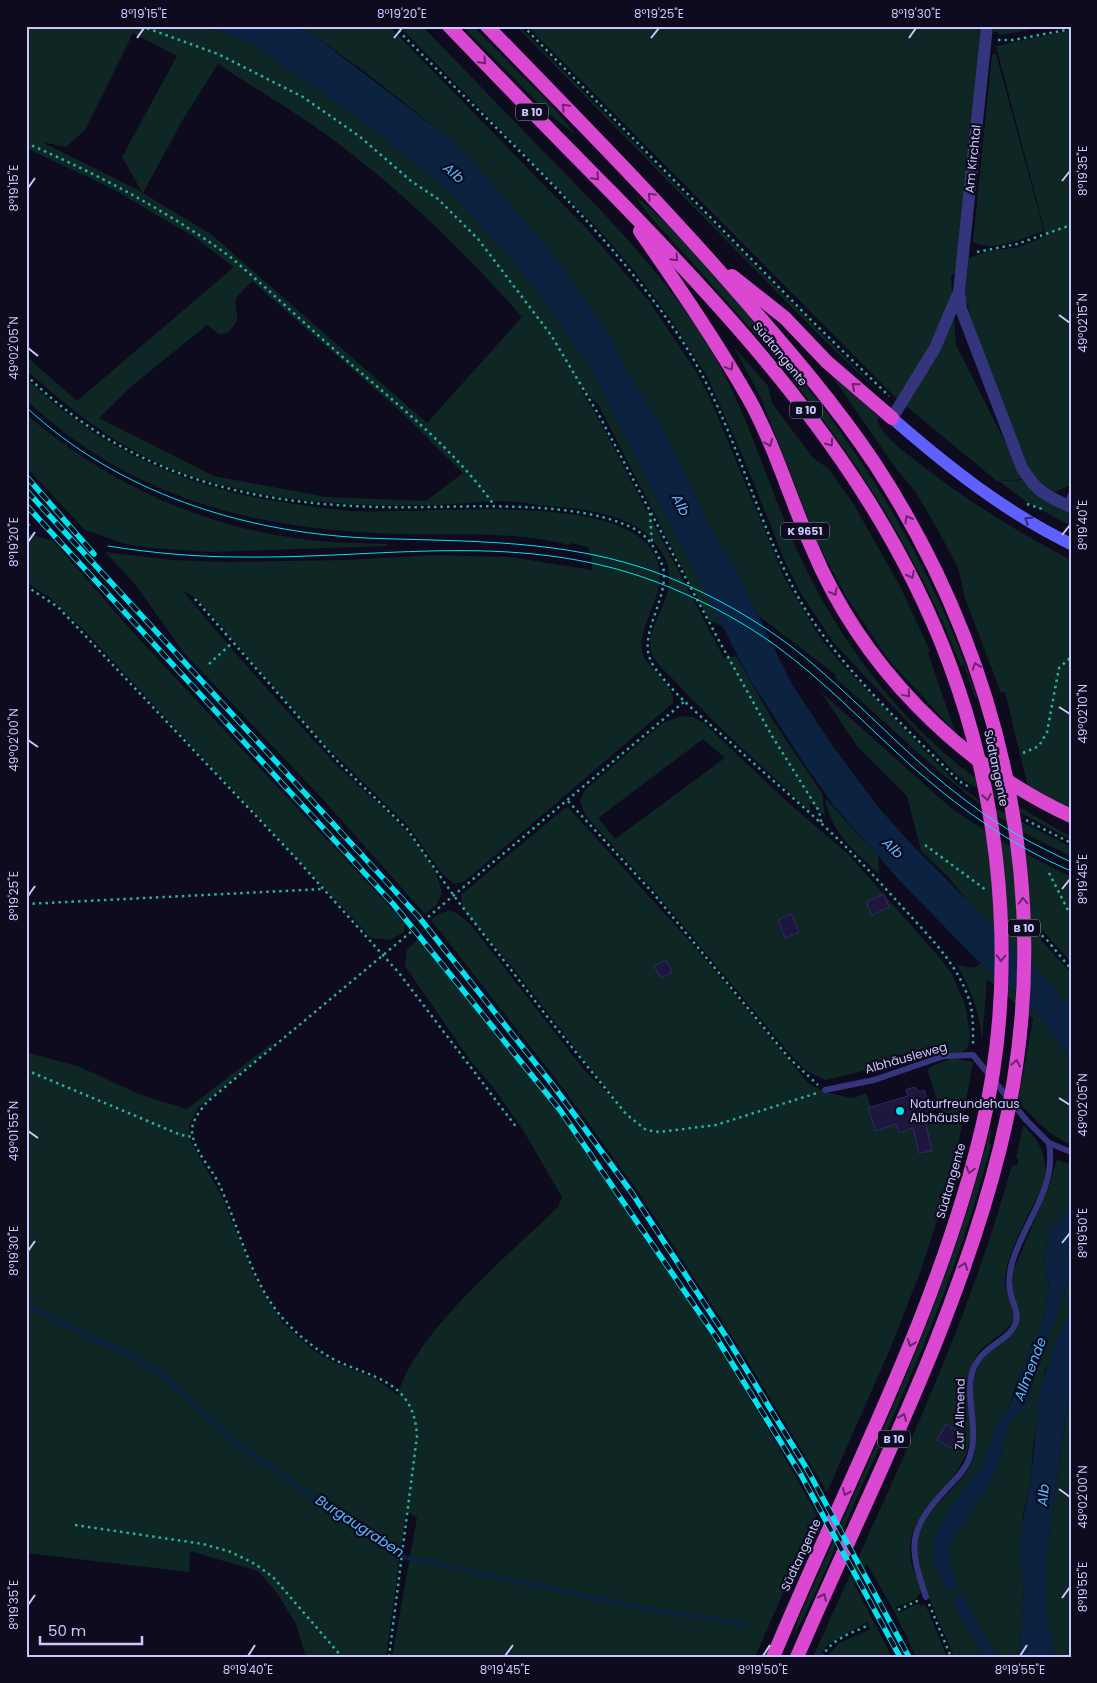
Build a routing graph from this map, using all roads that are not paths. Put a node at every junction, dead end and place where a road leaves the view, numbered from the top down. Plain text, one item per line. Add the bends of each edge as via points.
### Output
1 (449, 26) edge
2 (487, 26) edge
3 (987, 26) edge
4 (616, 198) junction
5 (709, 257) junction
6 (959, 292) junction
7 (892, 418) junction
8 (1069, 502) edge
9 (1071, 544) edge
10 (1071, 816) edge
11 (825, 1090) road end
12 (1049, 1143) junction
13 (1071, 1152) edge
14 (926, 1597) road end
15 (773, 1657) edge
16 (797, 1657) edge

1 -> 4 highway, Südtangente / B 10
5 -> 2 highway, Südtangente / B 10
3 - 6 street, Am Kirchtal
4 -> 10 highway, K 9651 via 681,290 749,398 812,550 862,638 910,698 963,750 1004,779
4 -> 15 highway, Südtangente / B 10 via 741,330 809,414 856,479 888,533 919,590 948,657 968,715 983,771 1000,890 1002,952 996,1046 983,1123 962,1200 929,1298
7 -> 5 highway via 827,362 785,318
16 -> 5 highway, Südtangente / B 10 via 925,1366 965,1264 1001,1145 1018,1045 1025,948 1022,885 1016,824 992,712 961,627 922,543 876,466 834,407
6 - 7 street, Am Kirchtal via 935,348
6 - 8 street, Am Kirchtal via 971,339 1022,468 1033,486 1045,496
9 -> 7 main road via 962,476
11 - 12 lane, Albhäusleweg via 874,1080 944,1056 973,1055
12 - 13 lane
12 - 14 lane, Zur Allmend via 1048,1179 1010,1271 1010,1290 1016,1307 1015,1324 980,1356 970,1380 974,1442 969,1461 930,1507 916,1530 914,1560

